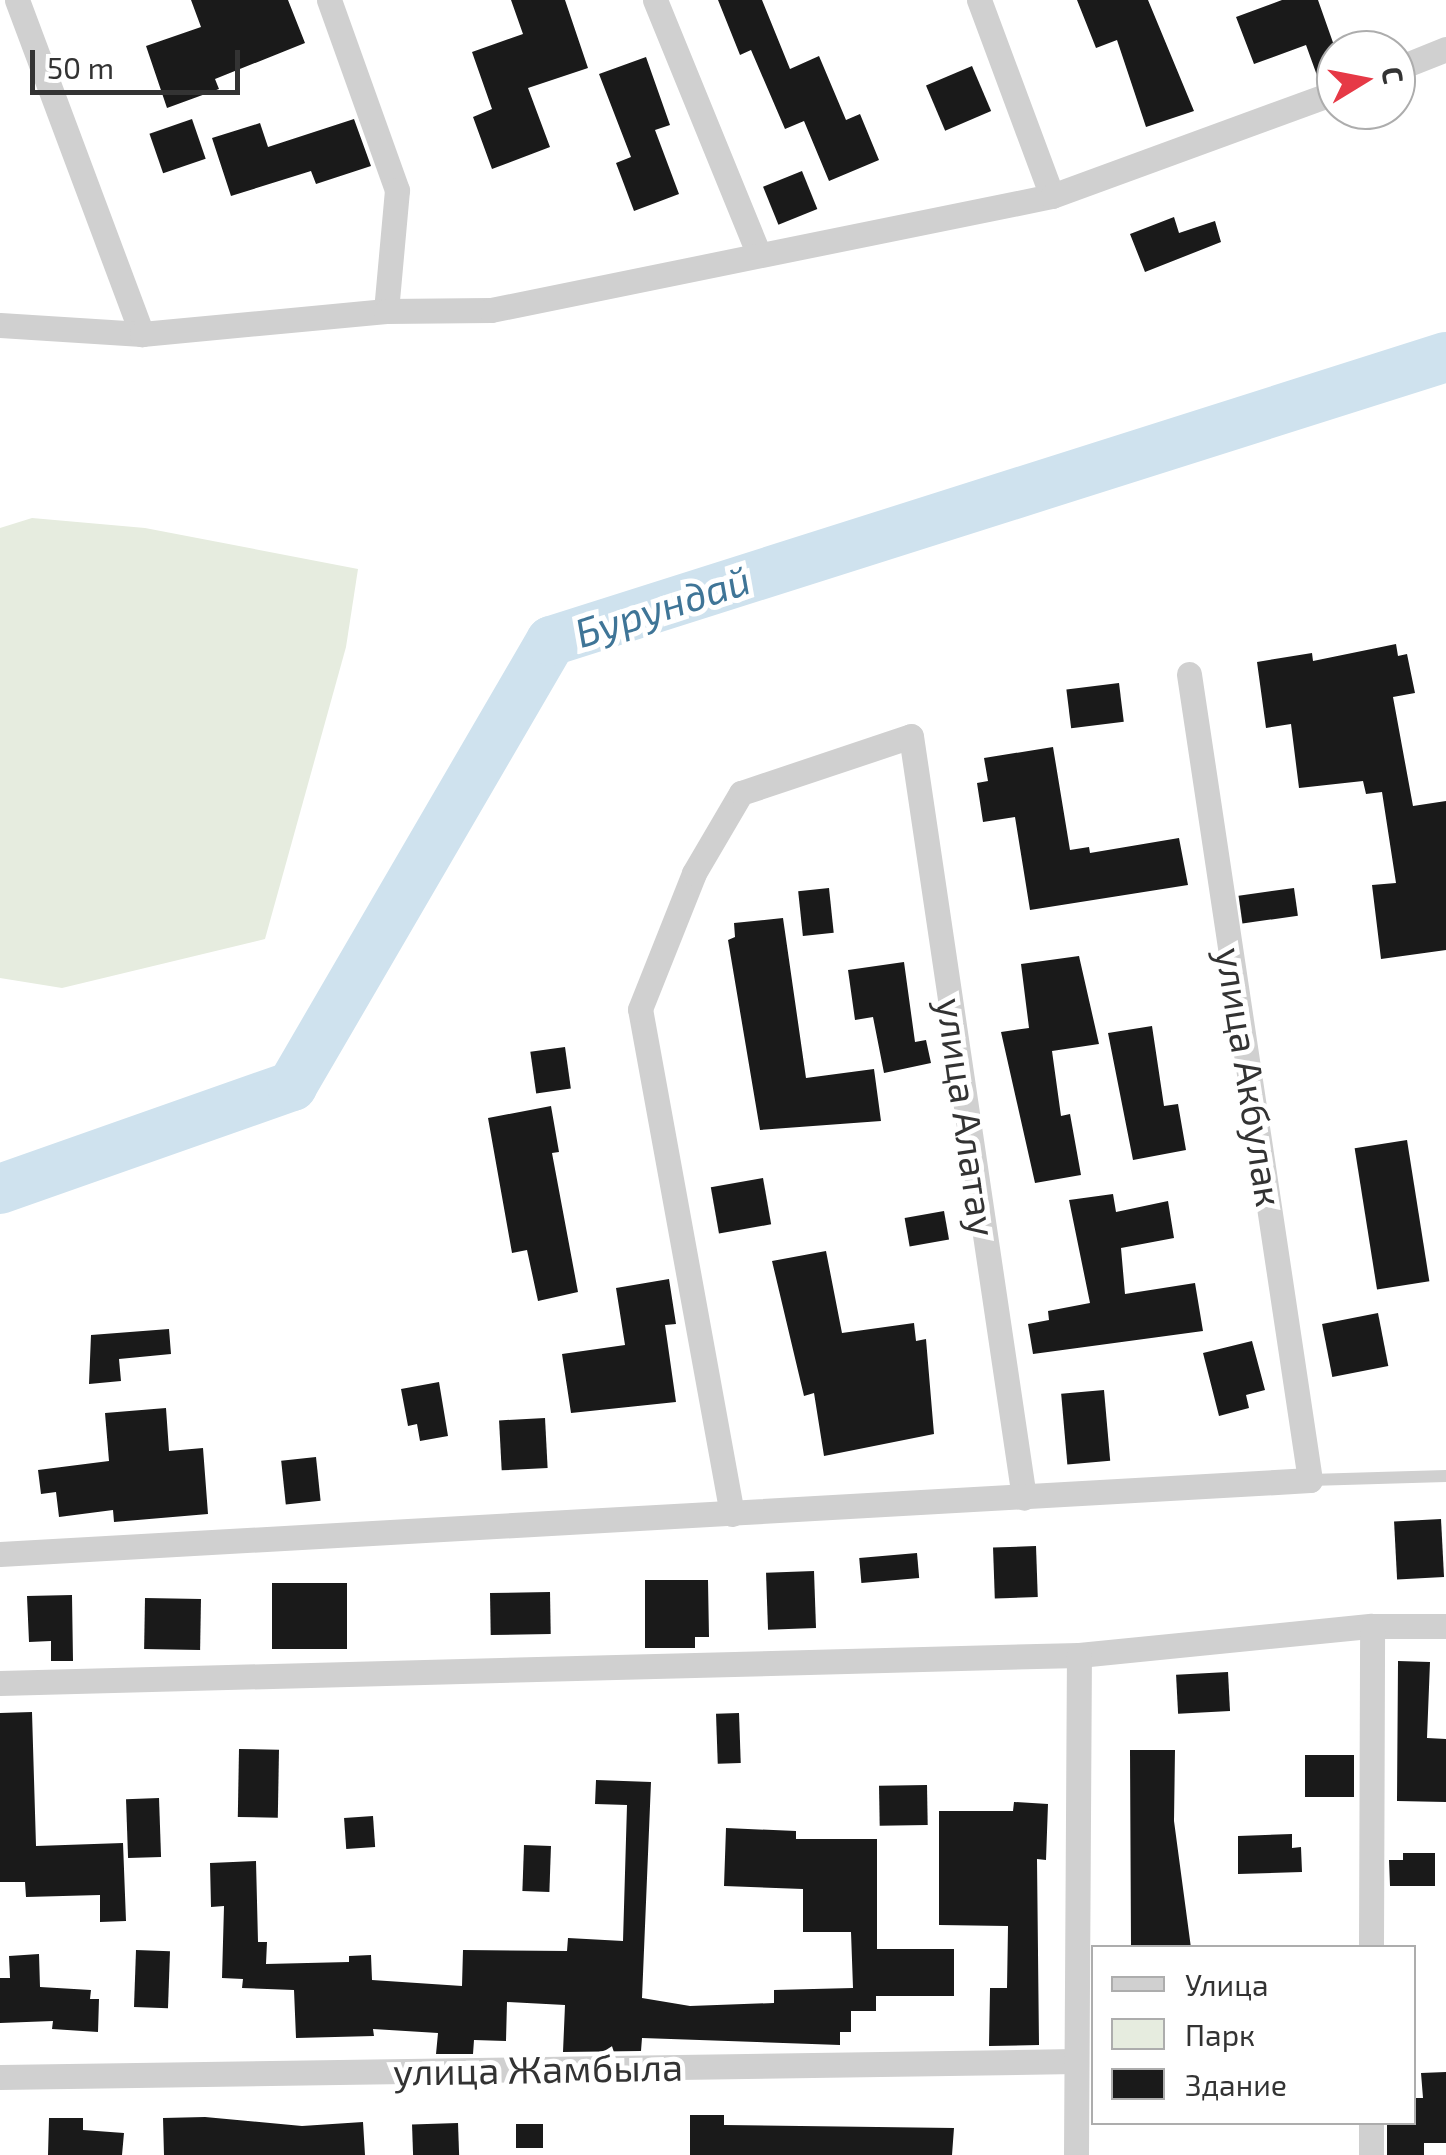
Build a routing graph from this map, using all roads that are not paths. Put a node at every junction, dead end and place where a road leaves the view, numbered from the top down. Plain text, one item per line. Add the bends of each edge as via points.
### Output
1 (17, 0) edge
2 (329, 0) edge
3 (656, 0) edge
4 (980, 0) edge
5 (1446, 49) edge
6 (1416, 60) edge
7 (1316, 99) edge
8 (1052, 196) junction
9 (758, 253) junction
10 (386, 311) junction
11 (0, 325) edge
12 (142, 334) junction
13 (1189, 674) dead end
14 (1446, 1476) edge
15 (1310, 1480) junction
16 (1024, 1498) junction
17 (732, 1514) junction
18 (0, 1554) edge
19 (1372, 1626) junction
20 (1446, 1626) edge
21 (1079, 1655) junction
22 (0, 1683) edge
23 (1372, 1945) edge
24 (1076, 2060) junction
25 (0, 2078) edge
26 (1371, 2125) edge
27 (1076, 2155) edge
28 (1371, 2155) edge

1 - 12 street
2 - 10 street via 397,190
3 - 9 street
4 - 8 street
5 - 6 street
7 - 8 street
8 - 9 street
9 - 10 street via 491,310
10 - 12 street
11 - 12 street
13 - 15 street, улица Акбулак
14 - 15 lane
15 - 16 street
16 - 17 street
16 - 17 street, улица Алатау via 911,736 741,794 694,874 640,1009
17 - 18 street
19 - 20 street
19 - 21 street
19 - 23 street
21 - 22 street
21 - 24 street
24 - 25 street, улица Жамбыла
24 - 27 street
26 - 28 street

